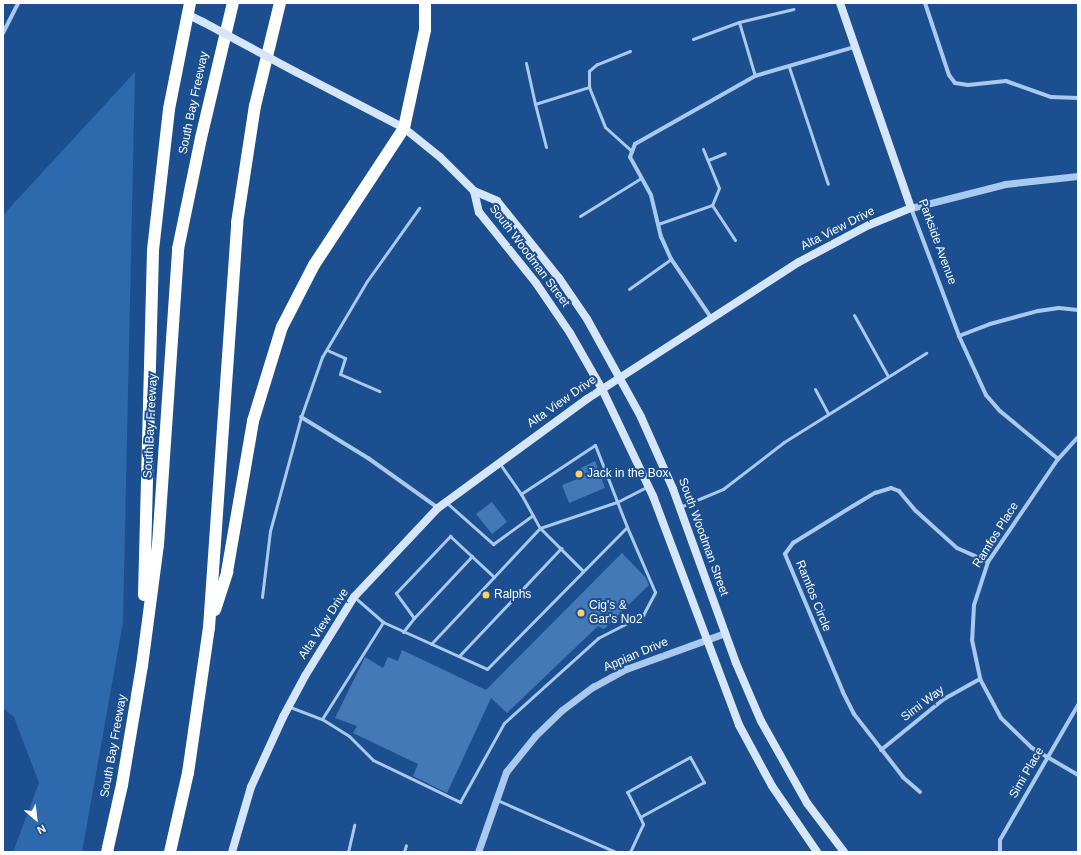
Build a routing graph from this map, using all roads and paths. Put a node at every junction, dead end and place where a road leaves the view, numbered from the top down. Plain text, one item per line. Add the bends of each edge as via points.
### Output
1 (18, 3) edge
2 (233, 3) edge
3 (280, 3) edge
4 (425, 3) edge
5 (840, 3) edge
6 (925, 3) edge
7 (189, 9) edge
8 (793, 9) dead end
9 (739, 22) junction
10 (3, 33) edge
11 (693, 39) dead end
12 (854, 47) junction
13 (630, 51) dead end
14 (526, 63) dead end
15 (789, 67) junction
16 (755, 76) junction
17 (588, 87) junction
18 (1078, 98) edge
19 (535, 104) junction
20 (404, 128) junction
21 (546, 147) dead end
22 (703, 149) dead end
23 (632, 152) junction
24 (725, 153) dead end
25 (708, 160) junction
26 (1078, 176) edge
27 (641, 178) junction
28 (828, 184) dead end
29 (474, 191) junction
30 (712, 204) junction
31 (419, 208) dead end
32 (911, 208) junction
33 (580, 216) dead end
34 (658, 224) junction
35 (735, 240) dead end
36 (671, 259) junction
37 (629, 289) dead end
38 (1078, 310) edge
39 (854, 315) dead end
40 (712, 320) junction
41 (959, 336) junction
42 (327, 350) junction
43 (926, 352) dead end
44 (888, 376) junction
45 (620, 377) junction
46 (602, 389) junction
47 (815, 389) dead end
48 (379, 391) dead end
49 (828, 412) junction
50 (301, 417) junction
51 (1078, 437) edge
52 (1058, 459) junction
53 (499, 462) junction
54 (648, 486) junction
55 (521, 494) junction
56 (446, 501) junction
57 (617, 502) junction
58 (680, 507) junction
59 (438, 508) junction
60 (533, 515) junction
61 (627, 527) junction
62 (540, 528) junction
63 (561, 548) junction
64 (472, 556) junction
65 (988, 562) junction
66 (584, 571) junction
67 (494, 577) junction
68 (262, 597) dead end
69 (354, 597) junction
70 (414, 618) junction
71 (383, 622) junction
72 (209, 628) junction
73 (403, 632) junction
74 (725, 633) junction
75 (705, 640) junction
76 (431, 644) junction
77 (459, 656) junction
78 (142, 666) junction
79 (980, 679) junction
80 (1078, 705) edge
81 (288, 706) junction
82 (322, 719) junction
83 (881, 750) junction
84 (1047, 758) junction
85 (1078, 775) edge
86 (920, 792) dead end
87 (495, 799) junction
88 (640, 817) junction
89 (354, 825) dead end
90 (406, 845) dead end
91 (107, 852) edge
92 (170, 852) edge
93 (232, 852) edge
94 (348, 852) edge
95 (404, 852) edge
96 (478, 852) edge
97 (616, 852) edge
98 (630, 852) edge
99 (817, 852) edge
100 (844, 852) edge
101 (1000, 852) edge

1 - 10 street
2 - 78 highway, South Bay Freeway via 202,130 178,249 158,545
3 - 72 highway via 255,106 238,223
4 - 20 highway via 425,30
5 - 12 main road, Parkside Avenue
6 - 18 street via 949,75 955,83 968,85 1006,81 1051,97
7 - 20 main road, South Woodman Street, bridge via 203,22
7 - 78 highway via 169,109 153,250
8 - 9 lane
9 - 11 lane
9 - 16 lane
12 - 15 street
12 - 32 main road, Parkside Avenue
13 - 17 lane via 597,64 589,71
14 - 19 lane
15 - 16 street
15 - 28 lane
16 - 23 street via 635,144
17 - 19 lane
17 - 23 lane via 605,127
19 - 21 lane
20 - 29 main road, South Woodman Street via 440,157
20 - 72 highway via 314,265 282,327 253,421 227,572
22 - 25 lane
23 - 27 street via 630,157
24 - 25 lane
25 - 30 lane via 719,188
26 - 32 street, Alta View Drive via 1005,184
27 - 33 lane
27 - 34 street via 651,195
29 - 45 main road, South Woodman Street via 497,201 530,238 587,319
29 - 46 main road, South Woodman Street via 479,212 536,283 574,339
30 - 34 lane
30 - 35 lane
31 - 42 lane via 367,281
32 - 40 main road, Alta View Drive via 869,225 799,262
32 - 41 street, Parkside Avenue
34 - 36 street
36 - 37 lane
36 - 40 street
38 - 41 street via 1060,308 1038,311 990,324
39 - 44 lane
40 - 45 main road, Alta View Drive
41 - 52 street, Parkside Avenue via 978,382 992,404
42 - 48 lane via 345,358 340,374
42 - 50 lane
43 - 44 lane
44 - 49 lane
45 - 46 main road, Alta View Drive
45 - 58 main road, South Woodman Street via 641,417
46 - 53 main road, Alta View Drive
46 - 54 main road, South Woodman Street
47 - 49 lane
49 - 58 lane via 723,489
50 - 59 street via 368,458
50 - 68 lane via 270,531
51 - 52 street, Ramfos Place
52 - 65 street, Ramfos Place
53 - 55 lane
53 - 56 main road, Alta View Drive
54 - 57 lane
54 - 75 main road, South Woodman Street
55 - 57 lane via 595,446
55 - 60 lane
56 - 59 main road, Alta View Drive
56 - 60 lane via 492,544
57 - 61 lane
57 - 62 lane
58 - 74 main road, South Woodman Street
59 - 69 main road, Alta View Drive
60 - 62 lane
61 - 66 lane
61 - 82 lane via 655,592 643,615 598,638 504,723 460,802 373,760 349,736
62 - 63 lane
62 - 67 lane
63 - 66 lane
63 - 77 lane
64 - 67 lane
64 - 70 lane
64 - 70 lane via 450,536 396,593
65 - 79 street, Ramfos Place via 977,590 972,615 973,653
65 - 83 street, Ramfos Circle via 956,548 916,511 899,491 891,488 875,493 793,543 785,554 843,692 854,714
66 - 77 lane via 487,669
67 - 76 lane
69 - 71 lane
69 - 81 main road, Alta View Drive
70 - 73 lane
71 - 73 lane
71 - 82 lane
72 - 92 highway via 188,773
73 - 76 lane
74 - 75 street, Appian Drive
74 - 100 main road, South Woodman Street via 746,689 786,769
75 - 87 street, Appian Drive via 626,669 577,698 548,722 525,747 506,772
75 - 99 main road, South Woodman Street via 726,697 753,754 791,817
76 - 77 lane
78 - 91 highway, South Bay Freeway via 122,785
79 - 83 street, Simi Way via 944,698
79 - 84 street, Ramfos Place via 992,705 1010,729
80 - 84 street, Simi Place
81 - 82 lane
81 - 93 main road, Alta View Drive via 252,788
83 - 86 street, Ramfos Circle via 909,784
84 - 85 street, Ramfos Place
84 - 101 street, Simi Place via 1000,840
87 - 96 street, Appian Drive
87 - 97 lane
88 - 88 lane via 704,782 690,757 627,792
88 - 98 lane via 643,824
89 - 94 lane
90 - 95 lane

